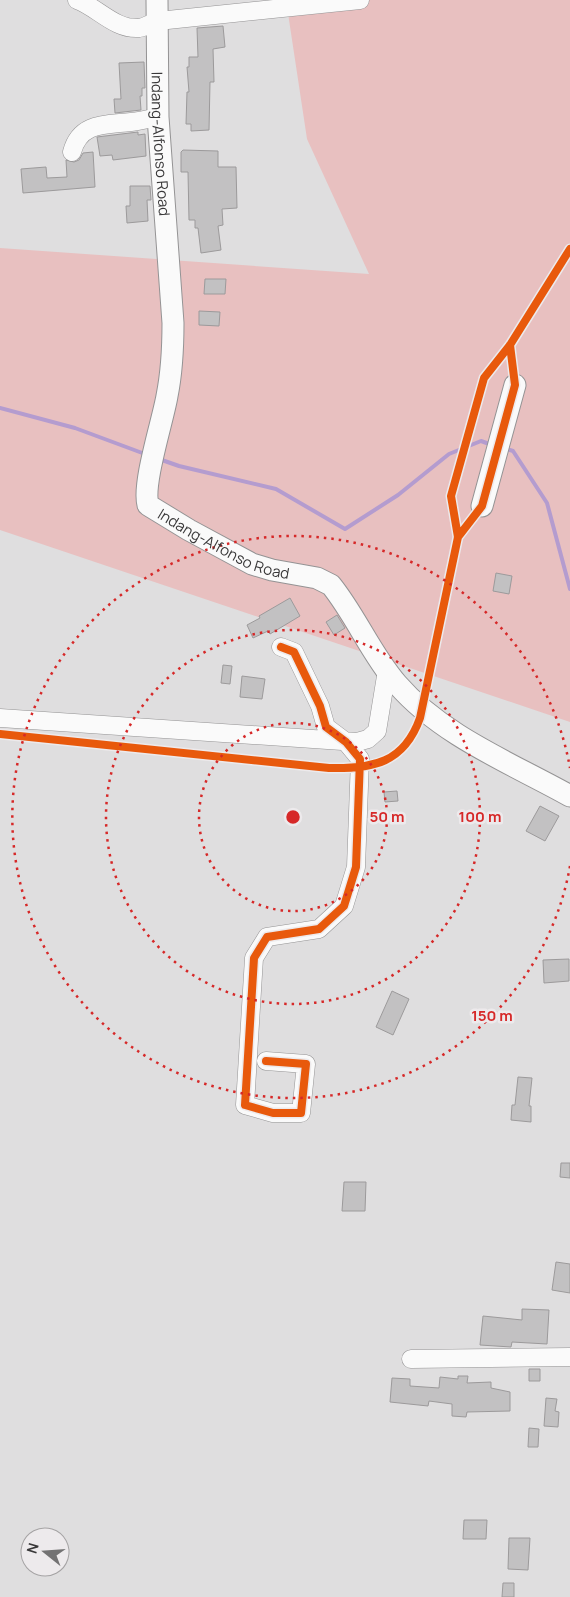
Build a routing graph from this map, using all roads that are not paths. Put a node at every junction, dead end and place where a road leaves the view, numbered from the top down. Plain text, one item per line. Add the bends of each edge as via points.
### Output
1 (77, 0) edge
2 (360, 0) edge
3 (157, 10) edge
4 (158, 117) junction
5 (72, 152) dead end
6 (515, 385) dead end
7 (482, 506) dead end
8 (281, 647) dead end
9 (387, 670) junction
10 (0, 718) edge
11 (346, 742) junction
12 (570, 796) edge
13 (266, 1061) dead end
14 (570, 1357) edge
15 (411, 1359) dead end

1 - 3 street via 104,16 138,28
2 - 3 street
3 - 4 main road, Indang-Alfonso Road
4 - 5 street via 93,127 82,133
4 - 9 main road, Indang-Alfonso Road via 173,351 167,397 148,485 148,504 261,568 317,578 331,585
6 - 7 main road
8 - 11 street via 294,652 320,706 326,727
9 - 11 street via 377,731 362,741
9 - 12 main road, Indang-Alfonso Road via 409,696 452,730
10 - 11 street
11 - 13 street via 360,759 356,867 344,906 319,929 266,937 254,958 245,1105 273,1113 301,1113 306,1064
14 - 15 street

